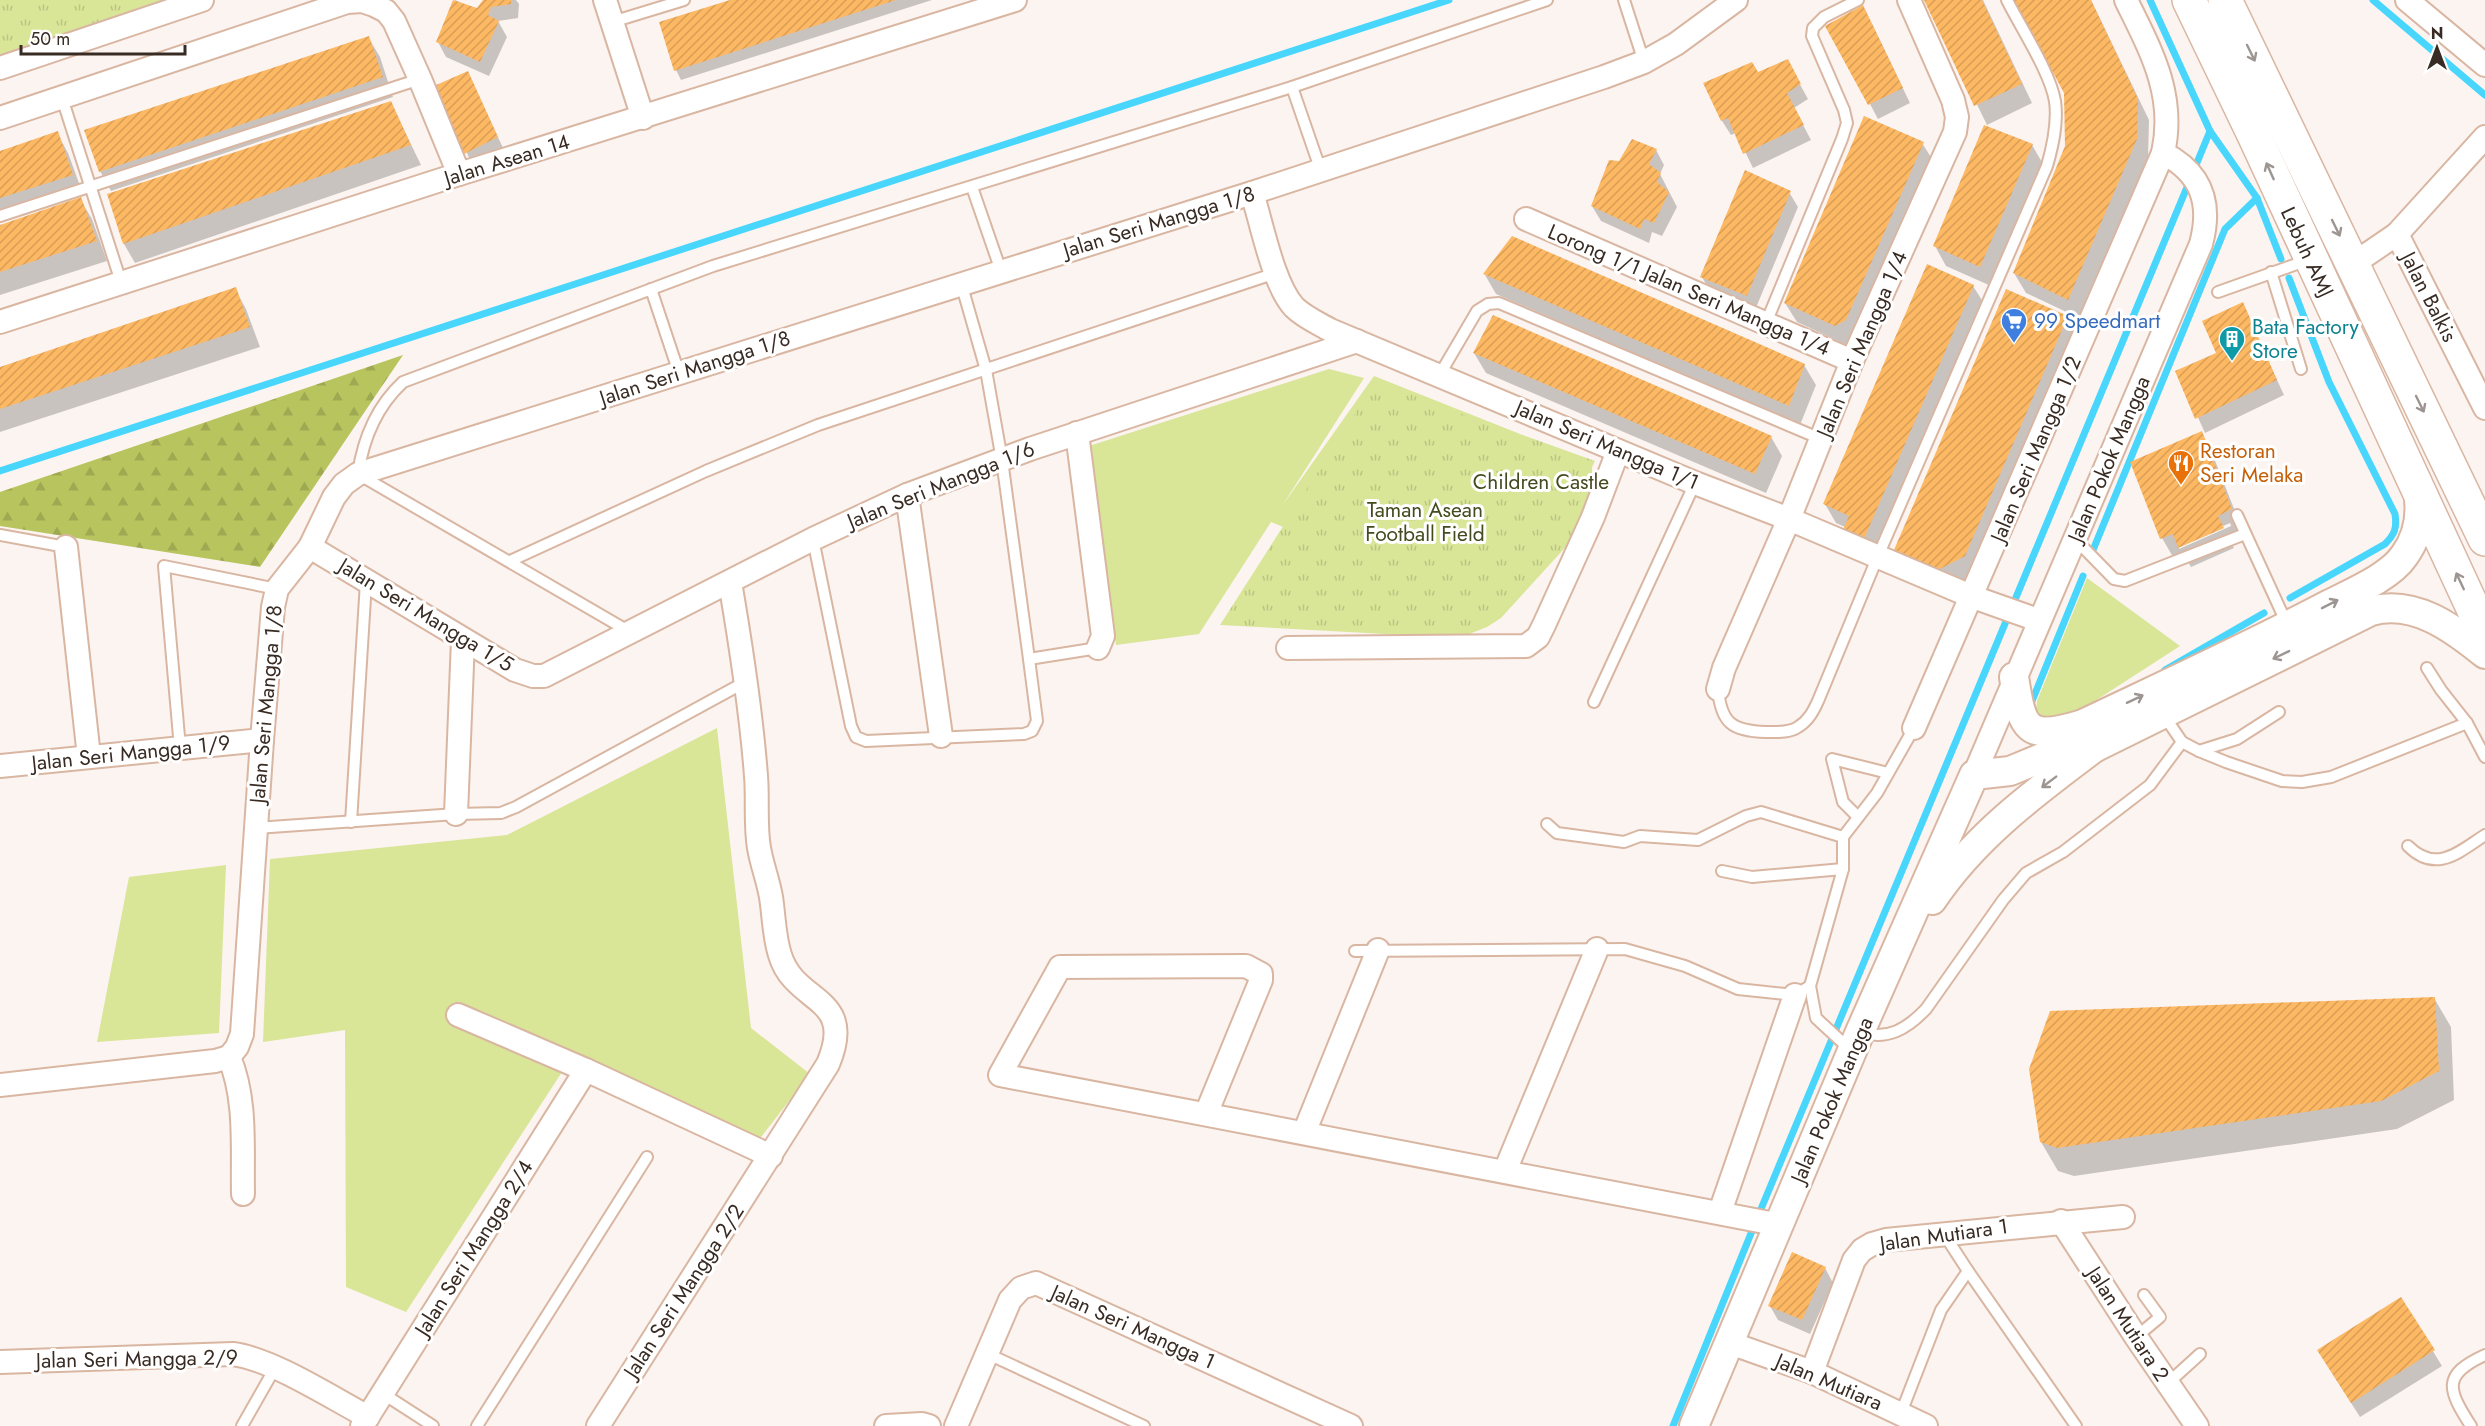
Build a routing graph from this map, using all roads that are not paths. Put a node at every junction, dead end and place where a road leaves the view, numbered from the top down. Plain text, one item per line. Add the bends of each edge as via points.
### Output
1 (202, 0) edge
2 (605, 0) edge
3 (684, 0) edge
4 (1015, 0) edge
5 (1547, 0) edge
6 (1624, 0) edge
7 (1736, 0) edge
8 (1858, 0) edge
9 (1909, 0) edge
10 (2007, 0) edge
11 (2126, 0) edge
12 (2189, 0) edge
13 (2225, 0) edge
14 (2407, 0) edge
15 (612, 22) junction
16 (1644, 62) junction
17 (2485, 65) edge
18 (0, 68) edge
19 (420, 79) junction
20 (1292, 87) junction
21 (62, 98) junction
22 (0, 118) edge
23 (643, 118) junction
24 (2485, 137) edge
25 (2163, 153) junction
26 (1321, 171) junction
27 (459, 174) junction
28 (89, 186) junction
29 (972, 187) junction
30 (1252, 193) junction
31 (0, 216) edge
32 (1526, 219) dead end
33 (2397, 234) junction
34 (2311, 260) junction
35 (2353, 264) junction
36 (1001, 271) junction
37 (2271, 272) junction
38 (1276, 273) junction
39 (121, 282) junction
40 (961, 283) junction
41 (651, 289) junction
42 (2218, 292) dead end
43 (0, 322) edge
44 (1766, 323) junction
45 (1357, 341) junction
46 (1852, 361) junction
47 (2301, 369) dead end
48 (986, 370) junction
49 (679, 373) junction
50 (1440, 374) junction
51 (2485, 408) edge
52 (1077, 433) junction
53 (1821, 439) junction
54 (1618, 451) junction
55 (1002, 460) junction
56 (358, 474) junction
57 (1695, 483) junction
58 (2418, 491) junction
59 (907, 495) junction
60 (2237, 515) dead end
61 (1789, 519) junction
62 (2245, 534) junction
63 (0, 535) edge
64 (2485, 538) edge
65 (813, 539) junction
66 (2075, 539) junction
67 (66, 547) joint
68 (310, 547) junction
69 (1878, 556) junction
70 (510, 561) junction
71 (366, 582) junction
72 (730, 582) junction
73 (277, 589) junction
74 (1973, 597) junction
75 (2031, 617) junction
76 (2288, 626) junction
77 (630, 632) junction
78 (2485, 634) edge
79 (463, 640) junction
80 (1098, 648) joint
81 (1288, 648) dead end
82 (2485, 654) edge
83 (1029, 659) junction
84 (2427, 668) dead end
85 (544, 675) joint
86 (2014, 677) junction
87 (747, 681) junction
88 (1718, 689) joint
89 (1594, 702) dead end
90 (2279, 712) dead end
91 (2163, 713) junction
92 (2467, 723) junction
93 (1914, 728) joint
94 (2089, 735) junction
95 (940, 736) junction
96 (262, 740) junction
97 (2182, 742) junction
98 (180, 748) junction
99 (2199, 751) junction
100 (89, 757) junction
101 (2485, 757) edge
102 (0, 766) edge
103 (1888, 773) junction
104 (1974, 775) junction
105 (456, 813) junction
106 (1858, 818) junction
107 (351, 822) junction
108 (1546, 824) dead end
109 (256, 828) junction
110 (2485, 835) edge
111 (1843, 837) junction
112 (2408, 846) dead end
113 (1843, 869) junction
114 (1722, 871) dead end
115 (1597, 949) junction
116 (1378, 950) junction
117 (1355, 951) dead end
118 (1894, 955) junction
119 (1802, 991) junction
120 (458, 1015) dead end
121 (1852, 1040) junction
122 (229, 1057) junction
123 (586, 1070) junction
124 (0, 1085) edge
125 (1206, 1114) junction
126 (1304, 1133) junction
127 (647, 1156) dead end
128 (771, 1156) junction
129 (1505, 1171) junction
130 (243, 1194) dead end
131 (1720, 1212) junction
132 (2123, 1217) dead end
133 (1763, 1221) junction
134 (2061, 1221) junction
135 (1943, 1233) junction
136 (1968, 1271) junction
137 (2144, 1295) dead end
138 (2136, 1337) junction
139 (1730, 1343) junction
140 (988, 1354) junction
141 (2200, 1354) dead end
142 (2485, 1355) edge
143 (0, 1362) edge
144 (275, 1368) junction
145 (1812, 1372) junction
146 (2167, 1384) junction
147 (382, 1393) junction
148 (1901, 1413) junction
149 (365, 1422) edge
150 (242, 1426) edge
151 (433, 1426) edge
152 (477, 1426) edge
153 (598, 1426) edge
154 (886, 1426) edge
155 (930, 1426) edge
156 (956, 1426) edge
157 (1144, 1426) edge
158 (1352, 1426) edge
159 (1694, 1426) edge
160 (1926, 1426) edge
161 (2076, 1426) edge
162 (2197, 1426) edge
163 (2471, 1426) edge

1 - 18 street
2 - 15 street
3 - 15 lane
4 - 23 street, Jalan Asean 14
5 - 20 lane
6 - 16 lane
7 - 16 street, Jalan Seri Mangga 1/8
8 - 44 lane via 1824,17 1813,28 1812,36 1847,123
9 - 46 street, Jalan Seri Mangga 1/4 via 1953,100 1955,132
10 - 69 lane via 2055,100 2054,143 2048,166
11 - 25 street, Jalan Seri Mangga 1/2 via 2163,85 2168,130
34 -> 12 highway, Lebuh AMJ
13 -> 35 highway, Lebuh AMJ
14 - 17 street
15 - 23 street
16 - 26 street, Jalan Seri Mangga 1/8
19 - 21 street via 394,21 386,11 362,1 347,2
19 - 27 street
19 - 28 lane
20 - 26 lane
20 - 29 lane
21 - 22 street
21 - 28 lane
23 - 27 street, Jalan Asean 14
24 - 33 street
25 - 66 street, Jalan Pokok Mangga via 2186,168 2204,195 2207,222
25 - 74 street, Jalan Seri Mangga 1/2
26 - 30 street, Jalan Seri Mangga 1/8
27 - 39 street, Jalan Asean 14
28 - 31 lane
28 - 39 lane
29 - 36 lane
29 - 41 lane via 713,266
30 - 36 street, Jalan Seri Mangga 1/8
30 - 38 street, Jalan Seri Mangga 1/1
32 - 44 street, Lorong 1/1 Jalan Seri Mangga 1/4
33 - 35 street, Jalan Balkis
33 - 51 street, Jalan Balkis
34 - 37 lane
34 - 58 highway, Lebuh AMJ
35 -> 64 highway, Lebuh AMJ
36 - 40 street, Jalan Seri Mangga 1/8
37 - 42 lane
37 - 47 lane
38 - 45 street, Jalan Seri Mangga 1/1 via 1295,307 1330,330
38 - 48 lane
39 - 43 street, Jalan Asean 14
40 - 48 lane
40 - 49 street, Jalan Seri Mangga 1/8
41 - 49 lane
41 - 56 lane via 403,382 374,421 365,440
44 - 46 street, Lorong 1/1 Jalan Seri Mangga 1/4
45 - 50 street, Jalan Seri Mangga 1/1
45 - 52 street, Jalan Seri Mangga 1/6
46 - 53 street, Jalan Seri Mangga 1/4
48 - 55 lane
48 - 70 lane via 759,448
49 - 56 street, Jalan Seri Mangga 1/8
50 - 53 lane via 1477,310 1499,303
50 - 54 street, Jalan Seri Mangga 1/1
52 - 55 street, Jalan Seri Mangga 1/6
52 - 80 street via 1102,636
53 - 61 street, Jalan Seri Mangga 1/4
54 - 57 street, Jalan Seri Mangga 1/1
54 - 81 street via 1544,625 1538,637 1526,646
55 - 59 street, Jalan Seri Mangga 1/6
55 - 83 lane
56 - 68 street, Jalan Seri Mangga 1/8 via 334,497
56 - 70 lane
57 - 61 street, Jalan Seri Mangga 1/1
57 - 89 lane
76 -> 58 street via 2366,585 2403,558 2419,523
78 -> 58 highway, Lebuh AMJ
59 - 65 street, Jalan Seri Mangga 1/6
59 - 95 street
60 - 62 lane
61 - 69 street, Jalan Seri Mangga 1/1
61 - 88 street, Jalan Seri Mangga 1/4
62 - 66 lane via 2125,581 2114,579
62 - 76 lane
63 - 67 lane
65 - 72 street, Jalan Seri Mangga 1/6
65 - 95 lane via 856,737 866,741
66 - 75 street, Jalan Pokok Mangga
67 - 100 street
68 - 71 street, Jalan Seri Mangga 1/5
68 - 73 street, Jalan Seri Mangga 1/8
69 - 74 street, Jalan Seri Mangga 1/1
69 - 88 lane via 1818,701 1809,718 1796,729 1747,732 1732,726 1720,709
70 - 77 lane
71 - 79 street, Jalan Seri Mangga 1/5
71 - 107 lane
72 - 77 street, Jalan Seri Mangga 1/6
72 - 87 street, Jalan Seri Mangga 2/2
73 - 96 street, Jalan Seri Mangga 1/8
73 - 98 lane via 164,566
74 - 75 street, Jalan Seri Mangga 1/1
74 - 93 street, Jalan Seri Mangga 1/2
75 - 86 street, Jalan Pokok Mangga
94 -> 76 street
77 - 85 street, Jalan Seri Mangga 1/6
79 - 85 street, Jalan Seri Mangga 1/5 via 515,670
79 - 105 street
80 - 83 lane
82 -> 91 street via 2445,624 2422,614 2385,607
83 - 95 lane via 1037,721 1032,731
84 - 92 lane
86 - 94 street via 2018,702 2030,727 2041,733
86 - 104 street, Jalan Pokok Mangga
87 - 105 lane via 516,807 501,813
87 - 128 street, Jalan Seri Mangga 2/2 via 759,846 780,957 790,976 824,1004 837,1033 828,1064
90 - 99 lane via 2237,739
91 - 94 street
91 - 97 lane
92 - 99 lane via 2331,777 2302,782 2282,781
92 - 101 lane
93 - 103 lane
94 - 104 street via 2063,737 2061,750 2010,771
94 -> 118 street via 2042,786 1990,830 1949,874
96 - 98 street, Jalan Seri Mangga 1/9
96 - 109 street, Jalan Seri Mangga 1/8
97 - 99 lane
97 - 121 lane via 2150,785 2135,798 2063,852 2026,873 1915,1020 1888,1035
98 - 100 street, Jalan Seri Mangga 1/9
100 - 102 street, Jalan Seri Mangga 1/9
103 - 106 lane
103 - 106 lane via 1832,759 1843,802
104 - 118 street, Jalan Pokok Mangga
105 - 107 lane
106 - 111 lane
107 - 109 lane
108 - 111 lane via 1557,833 1624,842 1640,836 1698,840 1761,812
109 - 122 street, Jalan Seri Mangga 1/8 via 242,1034
110 - 112 lane via 2447,859 2426,858
111 - 113 lane
113 - 114 lane via 1752,877
113 - 119 lane
115 - 116 lane
115 - 119 lane via 1636,951 1685,966 1738,989
115 - 129 street
116 - 117 lane
116 - 126 street
118 - 121 street, Jalan Pokok Mangga
119 - 121 lane via 1815,1018
119 - 131 street
120 - 123 street
121 - 133 street, Jalan Pokok Mangga
122 - 124 street
122 - 130 street via 240,1095
123 - 128 street
123 - 147 street, Jalan Seri Mangga 2/4
125 - 125 street via 1046,1084 1000,1076 1060,967 1246,966 1261,974 1261,980
125 - 126 street
126 - 129 street
127 - 152 lane
128 - 153 street, Jalan Seri Mangga 2/2
129 - 131 street
131 - 133 street
132 - 134 street, Jalan Mutiara 1
133 - 139 street, Jalan Pokok Mangga
134 - 135 street, Jalan Mutiara 1
134 - 138 street, Jalan Mutiara 2
135 - 136 lane
135 - 145 street, Jalan Mutiara 1 via 1886,1240 1862,1250 1854,1260
136 - 148 lane via 1941,1310
136 - 161 lane
137 - 138 lane via 2160,1317
138 - 146 street, Jalan Mutiara 2
139 - 145 street, Jalan Mutiara
139 - 159 street, Jalan Pokok Mangga
140 - 156 street, Jalan Seri Mangga 1
140 - 157 lane
140 - 158 street, Jalan Seri Mangga 1 via 1010,1300 1021,1288 1036,1283
141 - 146 lane
142 - 163 lane via 2465,1364 2452,1385 2455,1401
143 - 144 street, Jalan Seri Mangga 2/9 via 233,1354 246,1355
144 - 149 street, Jalan Seri Mangga 2/9
144 - 150 lane
145 - 148 street, Jalan Mutiara
146 - 162 street, Jalan Mutiara 2
147 - 149 street, Jalan Seri Mangga 2/4
147 - 151 lane
148 - 160 street, Jalan Mutiara
154 - 155 street

